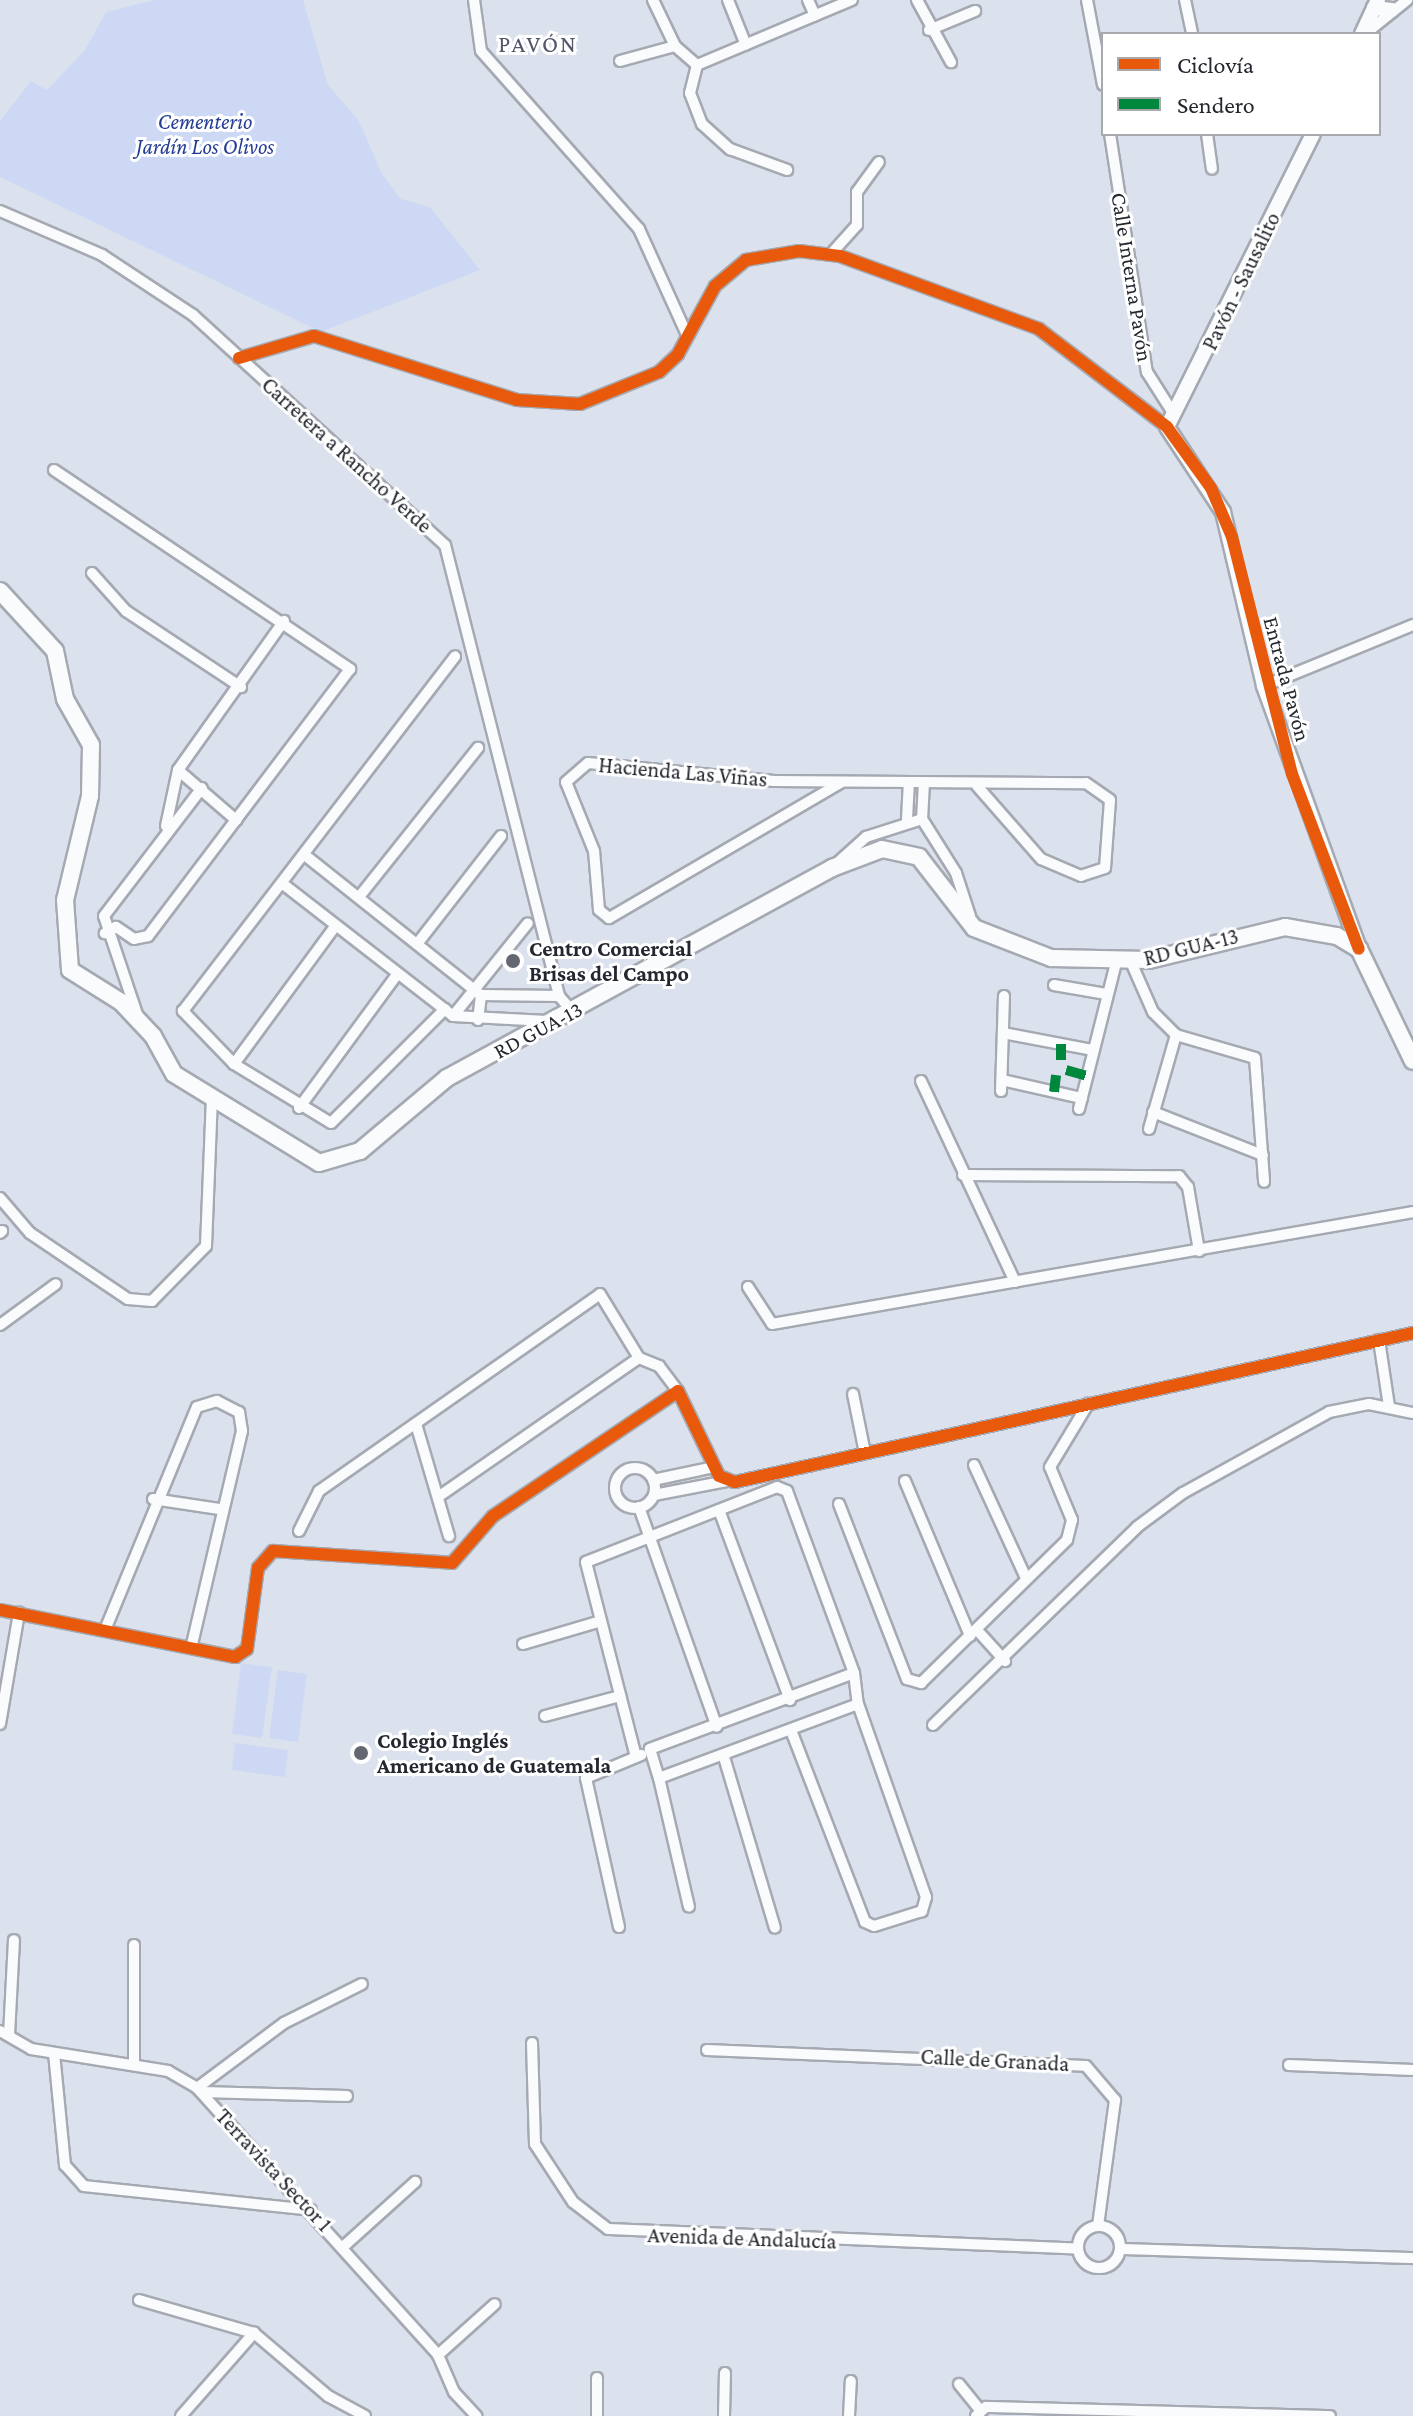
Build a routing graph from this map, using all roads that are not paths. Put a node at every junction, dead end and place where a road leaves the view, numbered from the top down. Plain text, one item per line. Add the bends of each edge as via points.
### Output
1 (474, 0) edge
2 (653, 0) edge
3 (728, 0) edge
4 (808, 0) edge
5 (852, 0) edge
6 (917, 0) edge
7 (1087, 0) edge
8 (1185, 0) edge
9 (1407, 0) edge
10 (1376, 4) edge
11 (1392, 10) junction
12 (975, 11) dead end
13 (815, 16) junction
14 (929, 30) junction
15 (1192, 32) edge
16 (1364, 32) edge
17 (1365, 32) edge
18 (746, 45) junction
19 (675, 46) junction
20 (620, 61) dead end
21 (951, 62) dead end
22 (697, 65) junction
23 (1101, 74) edge
24 (1110, 136) edge
25 (1207, 136) edge
26 (1312, 136) edge
27 (879, 162) dead end
28 (1212, 169) dead end
29 (787, 170) dead end
30 (0, 211) edge
31 (830, 255) junction
32 (687, 335) junction
33 (239, 358) junction
34 (1170, 420) junction
35 (54, 470) dead end
36 (92, 573) dead end
37 (0, 591) edge
38 (284, 621) junction
39 (1413, 625) edge
40 (455, 656) dead end
41 (1264, 686) junction
42 (241, 687) junction
43 (478, 748) dead end
44 (178, 770) junction
45 (842, 782) junction
46 (909, 782) junction
47 (924, 782) junction
48 (977, 786) junction
49 (202, 788) junction
50 (907, 819) junction
51 (922, 819) junction
52 (236, 820) junction
53 (166, 828) junction
54 (501, 836) dead end
55 (306, 856) junction
56 (832, 868) junction
57 (283, 884) junction
58 (359, 897) junction
59 (528, 923) dead end
60 (336, 925) junction
61 (974, 928) junction
62 (105, 933) junction
63 (417, 944) junction
64 (1359, 949) junction
65 (1123, 962) junction
66 (398, 973) junction
67 (1054, 985) dead end
68 (478, 992) junction
69 (1106, 994) junction
70 (559, 996) junction
71 (1004, 996) dead end
72 (573, 1012) junction
73 (449, 1013) junction
74 (478, 1020) junction
75 (140, 1021) junction
76 (557, 1022) junction
77 (1003, 1033) junction
78 (1176, 1035) junction
79 (1093, 1050) junction
80 (1413, 1061) edge
81 (234, 1064) junction
82 (921, 1081) dead end
83 (212, 1099) junction
84 (299, 1108) junction
85 (1153, 1112) junction
86 (1149, 1129) dead end
87 (1263, 1155) junction
88 (963, 1175) junction
89 (1264, 1182) dead end
90 (0, 1198) edge
91 (1413, 1212) edge
92 (1199, 1251) junction
93 (1015, 1282) junction
94 (56, 1284) dead end
95 (748, 1287) dead end
96 (0, 1325) edge
97 (1413, 1333) edge
98 (1379, 1340) junction
99 (639, 1358) junction
100 (678, 1391) junction
101 (853, 1394) dead end
102 (1088, 1404) junction
103 (1389, 1406) junction
104 (1413, 1413) edge
105 (416, 1424) junction
106 (865, 1453) junction
107 (974, 1465) dead end
108 (714, 1467) junction
109 (653, 1480) junction
110 (727, 1481) junction
111 (905, 1481) dead end
112 (654, 1495) junction
113 (438, 1497) junction
114 (153, 1499) junction
115 (839, 1504) dead end
116 (639, 1507) junction
117 (219, 1509) junction
118 (719, 1510) junction
119 (299, 1531) dead end
120 (449, 1536) dead end
121 (653, 1540) junction
122 (1026, 1578) junction
123 (0, 1610) edge
124 (19, 1613) junction
125 (601, 1621) junction
126 (105, 1630) junction
127 (974, 1633) junction
128 (523, 1644) dead end
129 (191, 1648) junction
130 (1005, 1661) junction
131 (4, 1666) edge
132 (854, 1673) junction
133 (620, 1696) junction
134 (790, 1700) junction
135 (858, 1704) junction
136 (545, 1716) dead end
137 (0, 1724) edge
138 (933, 1725) dead end
139 (717, 1727) junction
140 (792, 1733) junction
141 (651, 1753) junction
142 (636, 1757) junction
143 (724, 1757) junction
144 (659, 1778) junction
145 (689, 1907) dead end
146 (619, 1927) dead end
147 (775, 1928) dead end
148 (14, 1940) dead end
149 (134, 1945) dead end
150 (362, 1984) dead end
151 (5, 2033) edge
152 (532, 2043) dead end
153 (707, 2050) dead end
154 (54, 2053) junction
155 (134, 2063) junction
156 (1289, 2065) dead end
157 (1413, 2070) edge
158 (200, 2090) junction
159 (347, 2096) dead end
160 (415, 2182) dead end
161 (311, 2210) junction
162 (1098, 2226) junction
163 (344, 2246) junction
164 (1077, 2249) junction
165 (1120, 2249) junction
166 (1413, 2258) edge
167 (139, 2300) dead end
168 (495, 2304) dead end
169 (254, 2333) junction
170 (438, 2355) junction
171 (725, 2373) dead end
172 (597, 2378) dead end
173 (851, 2381) dead end
174 (959, 2384) dead end
175 (978, 2413) edge
176 (181, 2416) edge
177 (365, 2416) edge
178 (476, 2416) edge
179 (597, 2416) edge
180 (724, 2416) edge
181 (849, 2416) edge
182 (1330, 2416) edge

1 - 32 street via 481,51 639,229
2 - 19 street
3 - 18 street
4 - 13 street
5 - 13 street
6 - 14 street
7 - 23 street
8 - 15 street
9 - 11 street
10 - 11 street
10 - 16 street
11 - 17 street
12 - 14 street
13 - 18 street
14 - 21 street
18 - 22 street
19 - 20 street
19 - 22 street
22 - 29 street via 690,93 702,124 730,149
24 - 34 street, Calle Interna Pavón via 1147,372
25 - 28 street
26 - 34 street, Pavón - Sausalito
27 - 31 street via 857,192 857,225
30 - 33 street, Carretera a Rancho Verde via 102,255 193,315
31 - 32 street via 799,251 746,260 715,286
31 - 34 street via 1039,329
32 - 33 street via 659,372 618,393 543,406 314,336
33 - 70 street, Carretera a Rancho Verde via 431,529 456,565
34 - 41 street, Entrada Pavón via 1223,512
35 - 38 street
36 - 42 street via 126,611
37 - 75 main road, RD GUA-13 via 55,651 65,699 91,745 90,796 65,900 70,970
38 - 42 street
38 - 52 street via 350,669
39 - 41 street
40 - 55 street
41 - 64 street, Entrada Pavón
42 - 44 street
43 - 58 street
44 - 49 street
44 - 53 street
45 - 45 street, Hacienda Las Viñas via 609,918 599,910 594,851 566,782 588,763
45 - 46 street, Hacienda Las Viñas
46 - 47 street, Hacienda Las Viñas
46 - 50 street
47 - 48 street, Hacienda Las Viñas
47 - 51 street
48 - 48 street, Hacienda Las Viñas via 1041,859 1081,876 1105,868 1111,806 1100,786
49 - 52 street
49 - 53 street
50 - 51 street
50 - 56 street via 846,850
51 - 61 street via 956,873
52 - 62 street via 148,936 134,939 116,927
53 - 62 street via 118,888
54 - 63 street
55 - 57 street
55 - 58 street
56 - 61 main road, RD GUA-13 via 872,851 908,852 935,872
56 - 72 main road, RD GUA-13
57 - 60 street
57 - 81 street via 184,1008 186,1020
58 - 63 street
59 - 68 street
60 - 66 street
60 - 81 street
61 - 65 main road, RD GUA-13 via 1051,958
62 - 75 street
63 - 68 street
64 - 65 main road, RD GUA-13 via 1326,932 1285,927
64 - 80 main road
65 - 69 street
65 - 78 street via 1153,1012
66 - 73 street
66 - 84 street
67 - 69 street
68 - 70 street
68 - 73 street
68 - 74 street
69 - 79 street
70 - 72 street, Carretera a Rancho Verde
71 - 77 street
72 - 76 main road, RD GUA-13
73 - 74 street
73 - 84 street via 342,1119 327,1123
74 - 76 street
75 - 83 main road, RD GUA-13 via 174,1074
76 - 83 main road, RD GUA-13 via 447,1078 342,1162 300,1154
77 - 79 street
77 - 79 street via 1002,1085 1081,1104
78 - 85 street
78 - 87 street via 1255,1058
81 - 84 street
82 - 88 street
83 - 90 street via 206,1246 152,1301 128,1299 30,1233
85 - 86 street
85 - 87 street
87 - 89 street
88 - 92 street via 1179,1176 1188,1187
88 - 93 street
91 - 92 street
92 - 93 street
93 - 95 street via 772,1324
94 - 96 street
97 - 98 street
98 - 102 street
98 - 103 street
99 - 100 street via 659,1366
99 - 105 street via 600,1294
99 - 113 street
100 - 108 street
100 - 129 street via 493,1516 455,1562 441,1567 273,1551 258,1568 242,1655
101 - 106 street
102 - 106 street
102 - 122 street via 1050,1467 1071,1533
103 - 104 street
103 - 130 street via 1313,1419 1183,1493 1137,1527
105 - 113 street
105 - 119 street via 319,1491
106 - 110 street
107 - 122 street
108 - 109 street
108 - 110 street
109 - 112 street
109 - 116 street via 640,1469 617,1478 621,1503
110 - 112 street
111 - 127 street
112 - 116 street
113 - 120 street
114 - 117 street
114 - 117 street via 197,1407 217,1401 242,1418
114 - 126 street
115 - 127 street via 910,1684 921,1683
116 - 121 street
117 - 129 street
118 - 121 street
118 - 132 street via 771,1488 787,1491
118 - 134 street
121 - 125 street via 588,1557
121 - 139 street
122 - 127 street
123 - 124 street
124 - 126 street
124 - 131 street
125 - 128 street
125 - 133 street
126 - 129 street
127 - 130 street
130 - 138 street
131 - 137 street
132 - 134 street
132 - 135 street
133 - 136 street
133 - 142 street
134 - 139 street
135 - 140 street
135 - 140 street via 926,1897 922,1911 874,1926 865,1922
139 - 141 street via 654,1743
140 - 143 street
141 - 142 street
141 - 144 street
142 - 146 street via 586,1778
143 - 144 street
143 - 147 street
144 - 145 street
148 - 151 street
149 - 155 street
150 - 158 street via 284,2023
151 - 154 street, Terravista Sector 1
152 - 164 street, Avenida de Andalucía via 535,2144 573,2202 608,2229
153 - 162 street, Calle de Granada via 1086,2066 1115,2100
154 - 155 street, Terravista Sector 1
154 - 161 street via 65,2165 84,2186
155 - 158 street, Terravista Sector 1
156 - 157 street
158 - 159 street
158 - 161 street, Terravista Sector 1
160 - 163 street
161 - 163 street, Terravista Sector 1
162 - 164 street via 1084,2232
162 - 165 street via 1111,2230
163 - 170 street, Terravista Sector 1
164 - 165 street via 1083,2262 1102,2268
165 - 166 street
167 - 169 street
168 - 170 street
169 - 176 street
169 - 177 street via 328,2396
170 - 178 street, Terravista Sector 1 via 454,2392
171 - 180 street
172 - 179 street
173 - 181 street
174 - 175 street
175 - 182 street

